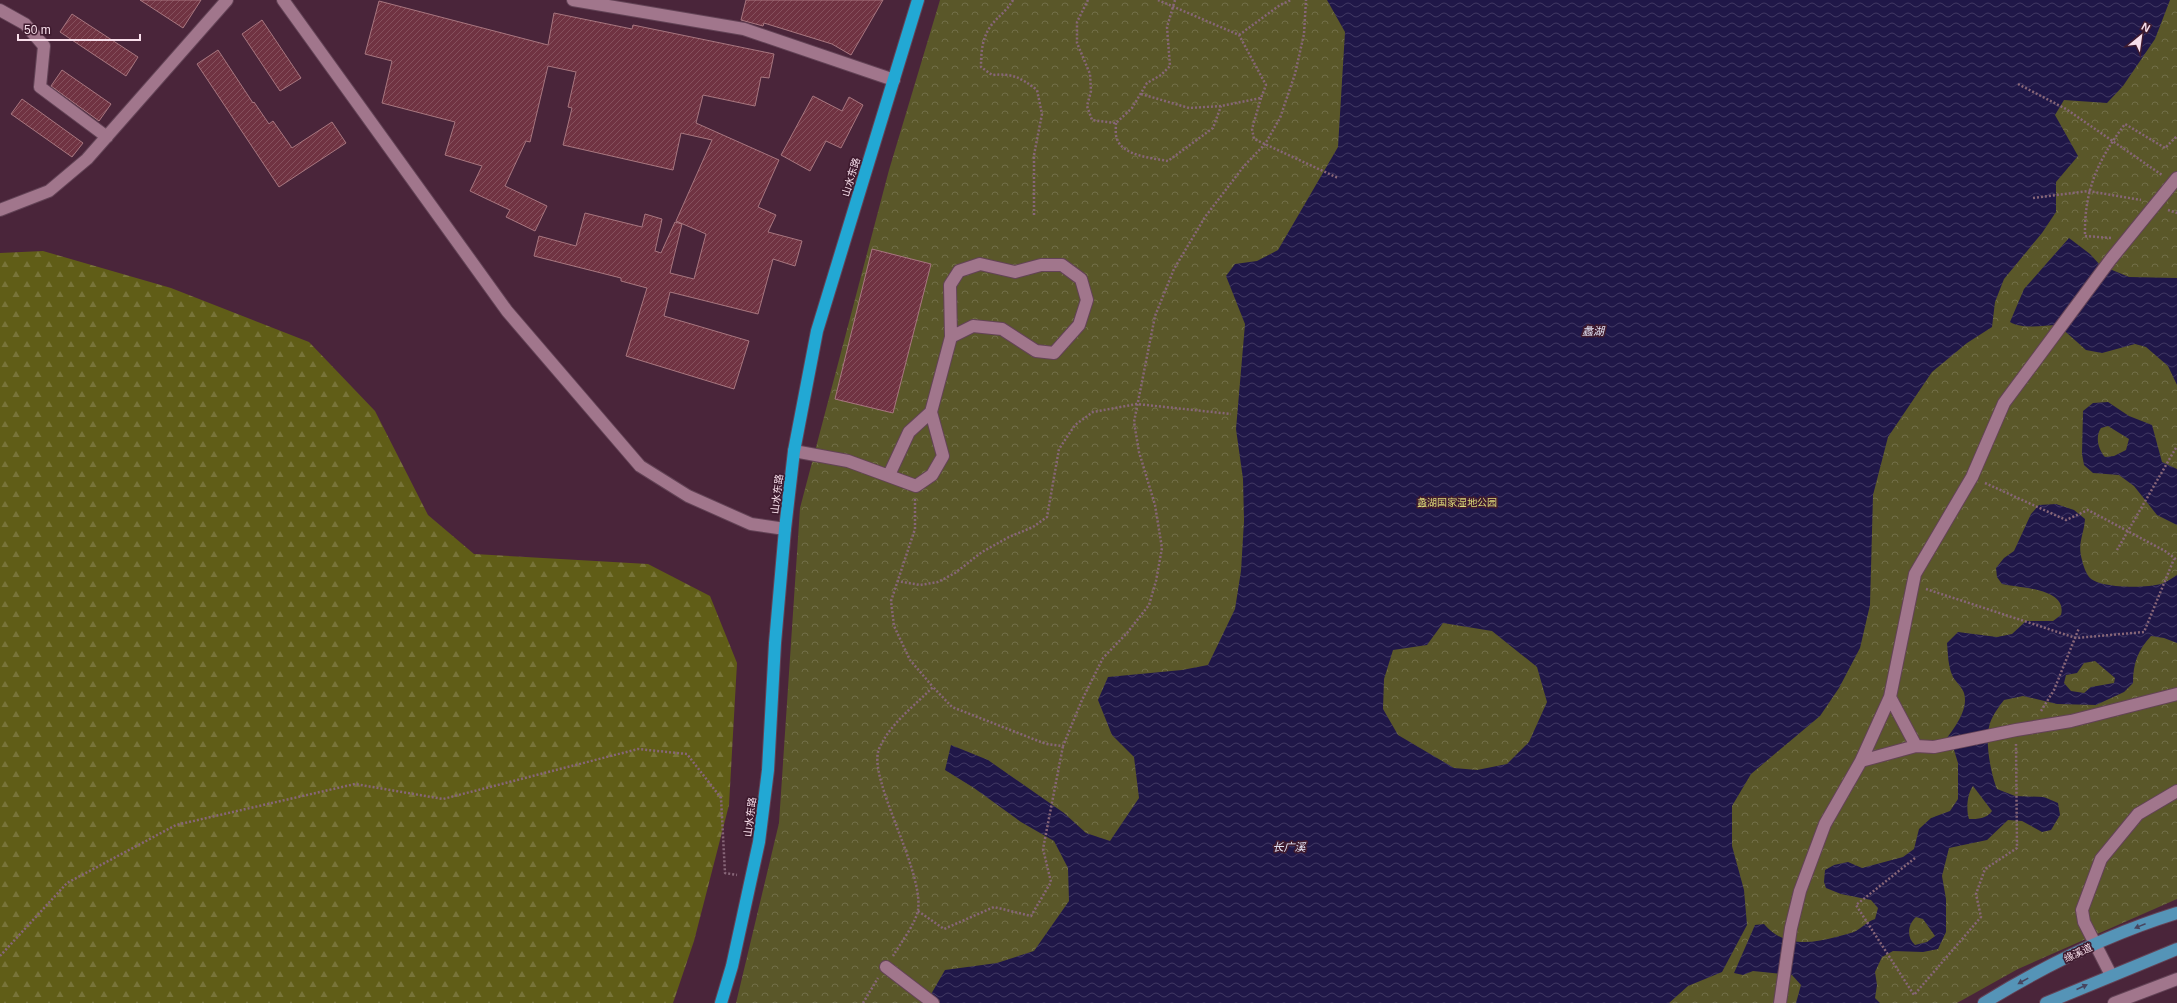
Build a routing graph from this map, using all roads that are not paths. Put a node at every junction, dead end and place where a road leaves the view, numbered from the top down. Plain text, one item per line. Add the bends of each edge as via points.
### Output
1 (227, 0) edge
2 (283, 0) edge
3 (573, 0) edge
4 (918, 0) edge
5 (0, 10) edge
6 (894, 80) junction
7 (107, 137) junction
8 (2174, 180) edge
9 (0, 210) edge
10 (951, 337) junction
11 (931, 412) junction
12 (794, 451) junction
13 (889, 475) junction
14 (785, 529) junction
15 (2177, 694) edge
16 (1890, 697) junction
17 (1916, 746) junction
18 (1861, 761) junction
19 (2177, 791) edge
20 (2177, 913) edge
21 (2096, 944) junction
22 (2177, 949) edge
23 (886, 967) road end
24 (2111, 975) junction
25 (2177, 979) edge
26 (721, 1003) edge
27 (933, 1003) edge
28 (1780, 1003) edge
29 (1984, 1003) edge
30 (2046, 1003) edge
31 (2114, 1003) edge

1 - 7 street
2 - 14 street via 507,311 640,466 688,496 751,524
3 - 6 street via 744,29
4 - 6 highway, 山水东路
5 - 7 street via 25,24 44,46 40,87
6 - 12 highway, 山水东路 via 817,331
7 - 9 street via 87,159 49,191
8 - 16 street via 2111,259 2004,403 1972,477 1915,574
10 - 10 street via 973,326 1002,329 1036,351 1054,353 1079,325 1087,300 1081,279 1062,265 1041,265 1015,272 980,264 959,271 950,285
10 - 11 street
11 - 13 street via 909,432
11 - 13 street via 943,456 932,475 916,486
12 - 13 street via 848,461
12 - 14 highway, 山水东路
14 - 26 highway, 山水东路 via 768,770 759,842 732,966
15 - 17 street via 2071,722 2016,730 1934,747
16 - 17 street
16 - 18 street
17 - 18 street
18 - 28 street via 1825,824 1800,891 1791,928
19 - 21 street via 2138,814 2101,859 2082,910 2084,922
20 -> 21 main road, 缘溪道
21 - 24 street
21 -> 29 main road, 缘溪道
22 - 24 main road
23 - 27 street
30 -> 24 main road
25 - 31 street

